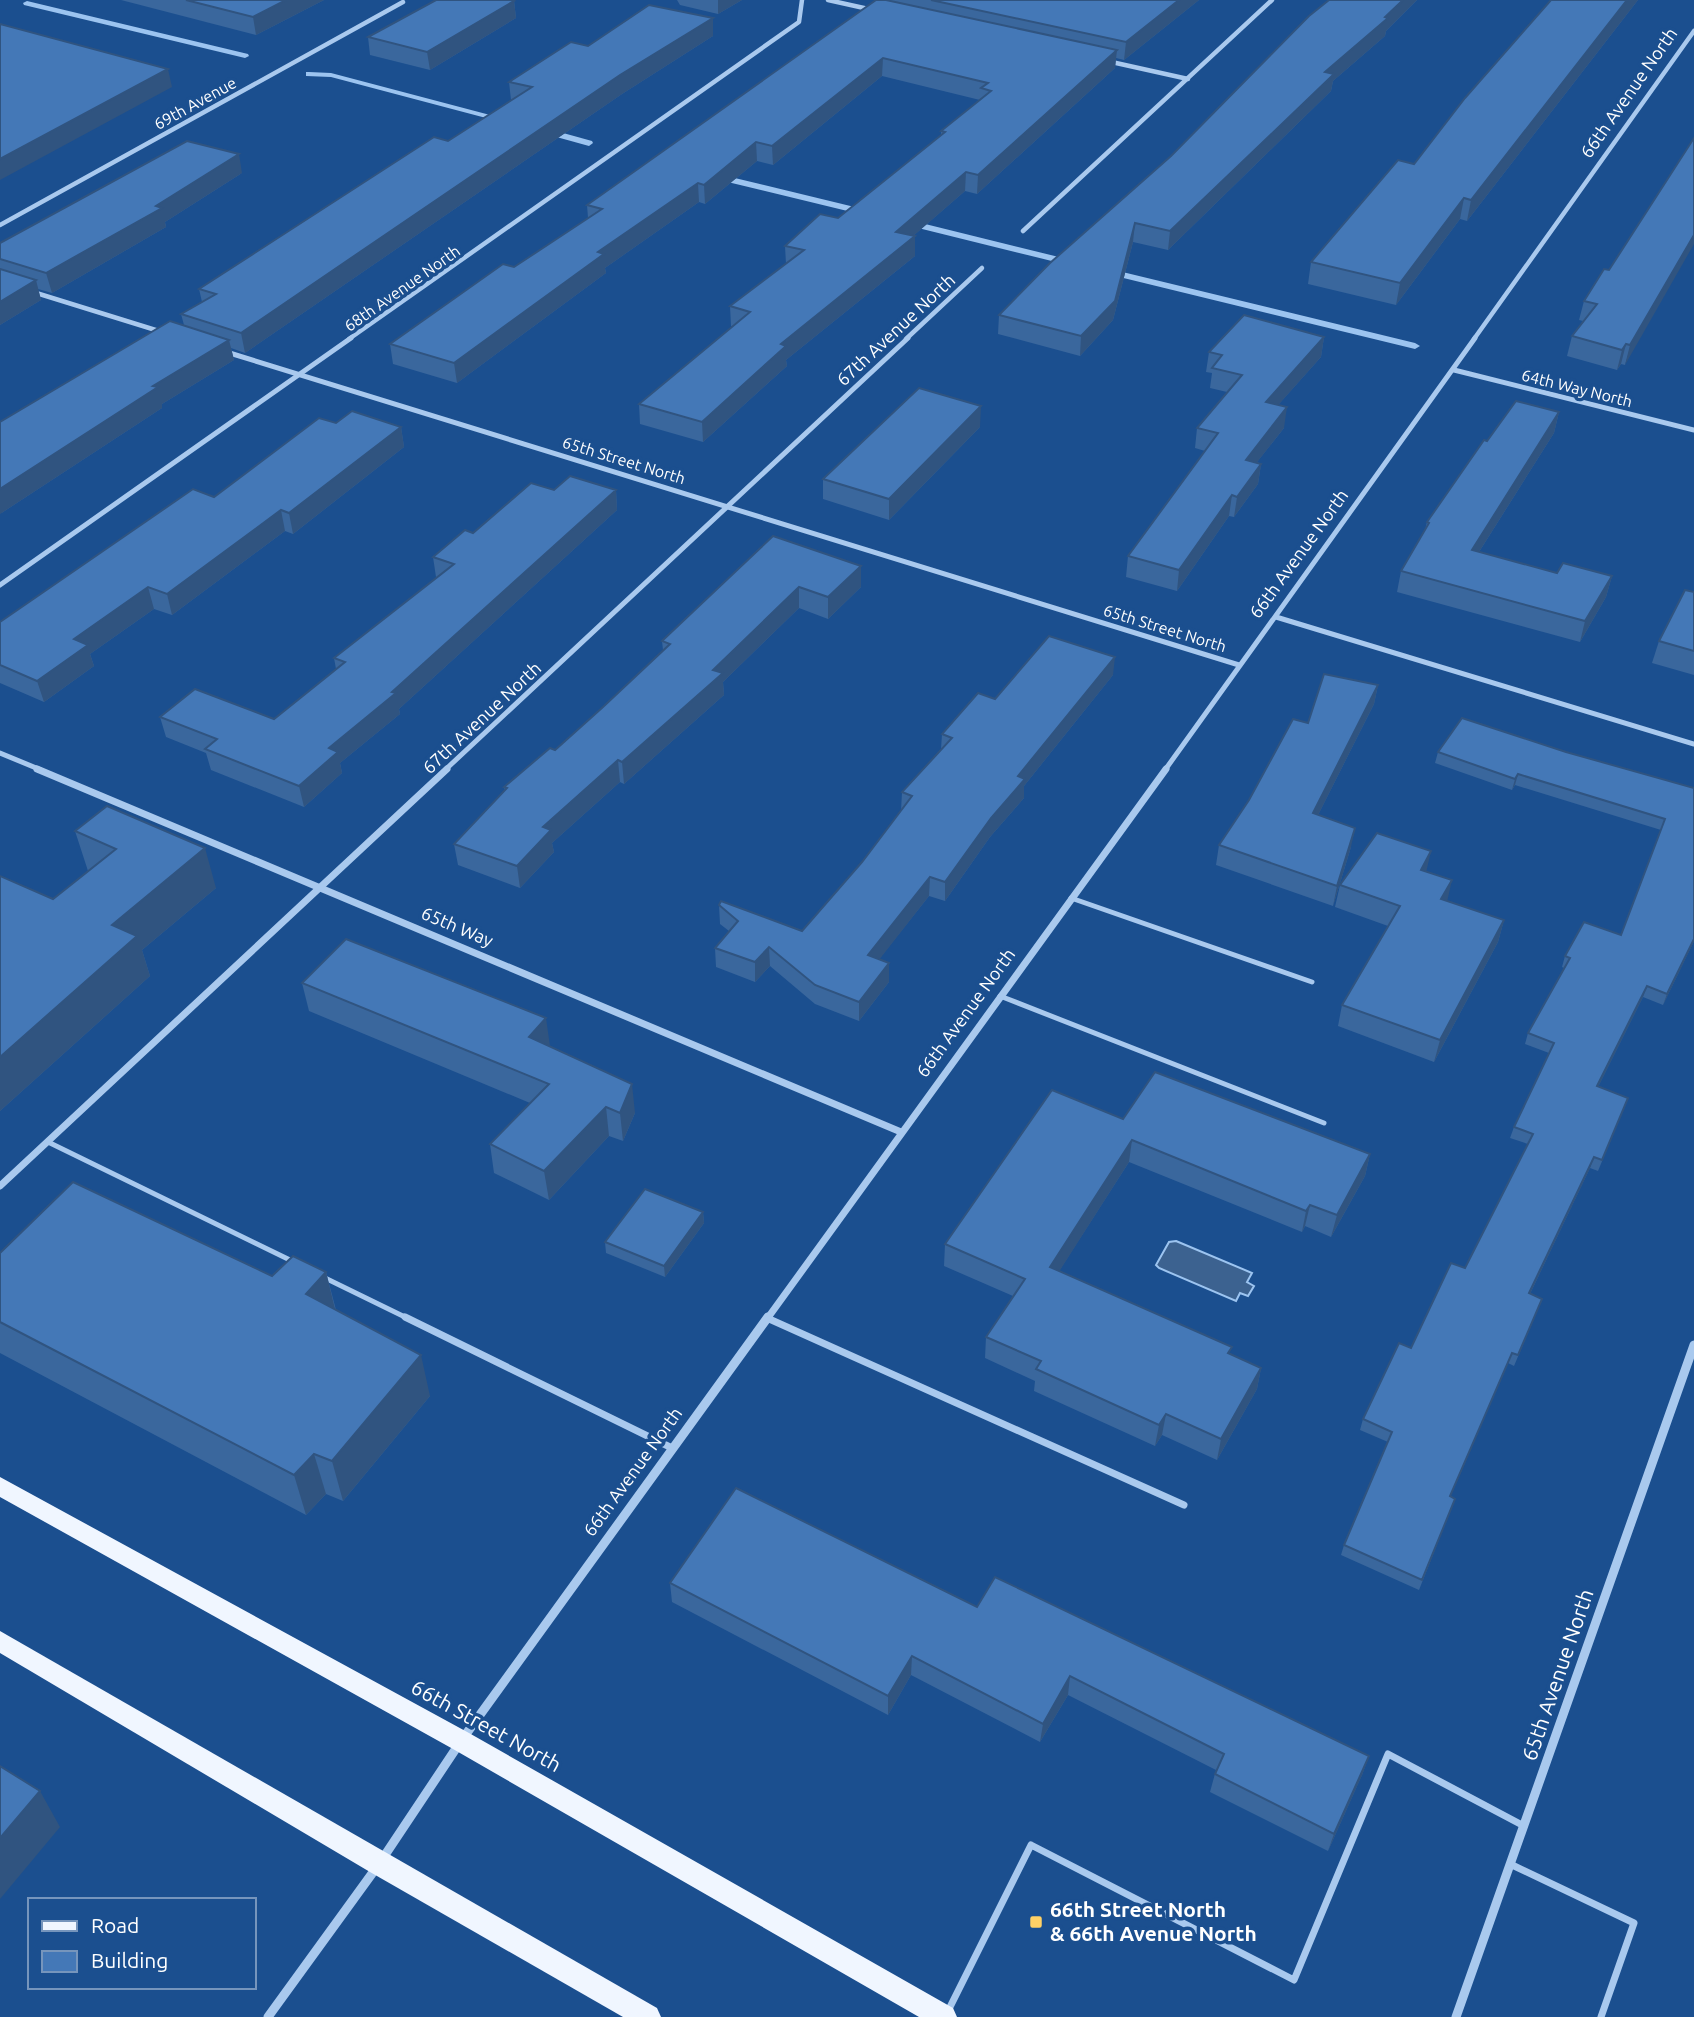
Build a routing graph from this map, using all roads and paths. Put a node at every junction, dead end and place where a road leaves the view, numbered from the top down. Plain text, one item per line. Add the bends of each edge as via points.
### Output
1 (802, 0) edge
2 (828, 0) edge
3 (1272, 0) edge
4 (403, 2) dead end
5 (881, 12) edge
6 (1694, 31) edge
7 (1094, 58) edge
8 (1188, 79) junction
9 (0, 225) edge
10 (1023, 231) dead end
11 (982, 268) dead end
12 (26, 290) edge
13 (170, 335) edge
14 (209, 347) edge
15 (1454, 370) junction
16 (301, 375) junction
17 (1694, 430) edge
18 (729, 507) junction
19 (0, 585) edge
20 (1276, 617) junction
21 (1239, 665) junction
22 (1694, 744) edge
23 (0, 753) edge
24 (321, 887) junction
25 (1070, 898) junction
26 (1312, 982) dead end
27 (1000, 996) junction
28 (1324, 1123) dead end
29 (901, 1132) junction
30 (48, 1142) junction
31 (0, 1186) edge
32 (298, 1264) edge
33 (310, 1270) edge
34 (767, 1318) junction
35 (1694, 1345) edge
36 (672, 1448) junction
37 (0, 1486) edge
38 (1184, 1505) dead end
39 (0, 1641) edge
40 (461, 1741) junction
41 (1524, 1826) junction
42 (379, 1864) junction
43 (1510, 1864) junction
44 (268, 2017) edge
45 (648, 2017) edge
46 (945, 2017) edge
47 (1456, 2017) edge
48 (1601, 2017) edge

1 - 16 street, 68th Avenue North via 799,22
2 - 5 street
3 - 8 street
4 - 9 street, 69th Avenue
6 - 15 street, 66th Avenue North
7 - 8 street
8 - 10 street
11 - 18 street, 67th Avenue North
12 - 13 street
14 - 16 street, 65th Street North
15 - 17 street, 64th Way North
15 - 20 street, 66th Avenue North
16 - 18 street, 65th Street North
16 - 19 street, 68th Avenue North
18 - 21 street, 65th Street North
18 - 24 street, 67th Avenue North
20 - 21 street, 66th Avenue North
20 - 22 street
21 - 25 street, 66th Avenue North
23 - 24 street, 65th Way
24 - 29 street, 65th Way
24 - 30 street, 67th Avenue North
25 - 26 lane
25 - 27 street, 66th Avenue North
27 - 28 lane
27 - 29 street, 66th Avenue North
29 - 34 street, 66th Avenue North
30 - 31 street, 67th Avenue North
30 - 32 lane
33 - 36 lane
34 - 36 street, 66th Avenue North
34 - 38 lane
35 - 41 street, 65th Avenue North
36 - 40 street, 66th Avenue North
37 - 40 main road, 66th Street North
39 - 42 main road
40 - 42 street, 66th Avenue North
40 - 46 main road, 66th Street North
41 - 43 street, 65th Avenue North
41 - 46 lane via 1388,1754 1294,1980 1031,1845
42 - 44 street, 66th Avenue North
42 - 45 main road
43 - 47 street, 65th Avenue North
43 - 48 lane via 1634,1923

